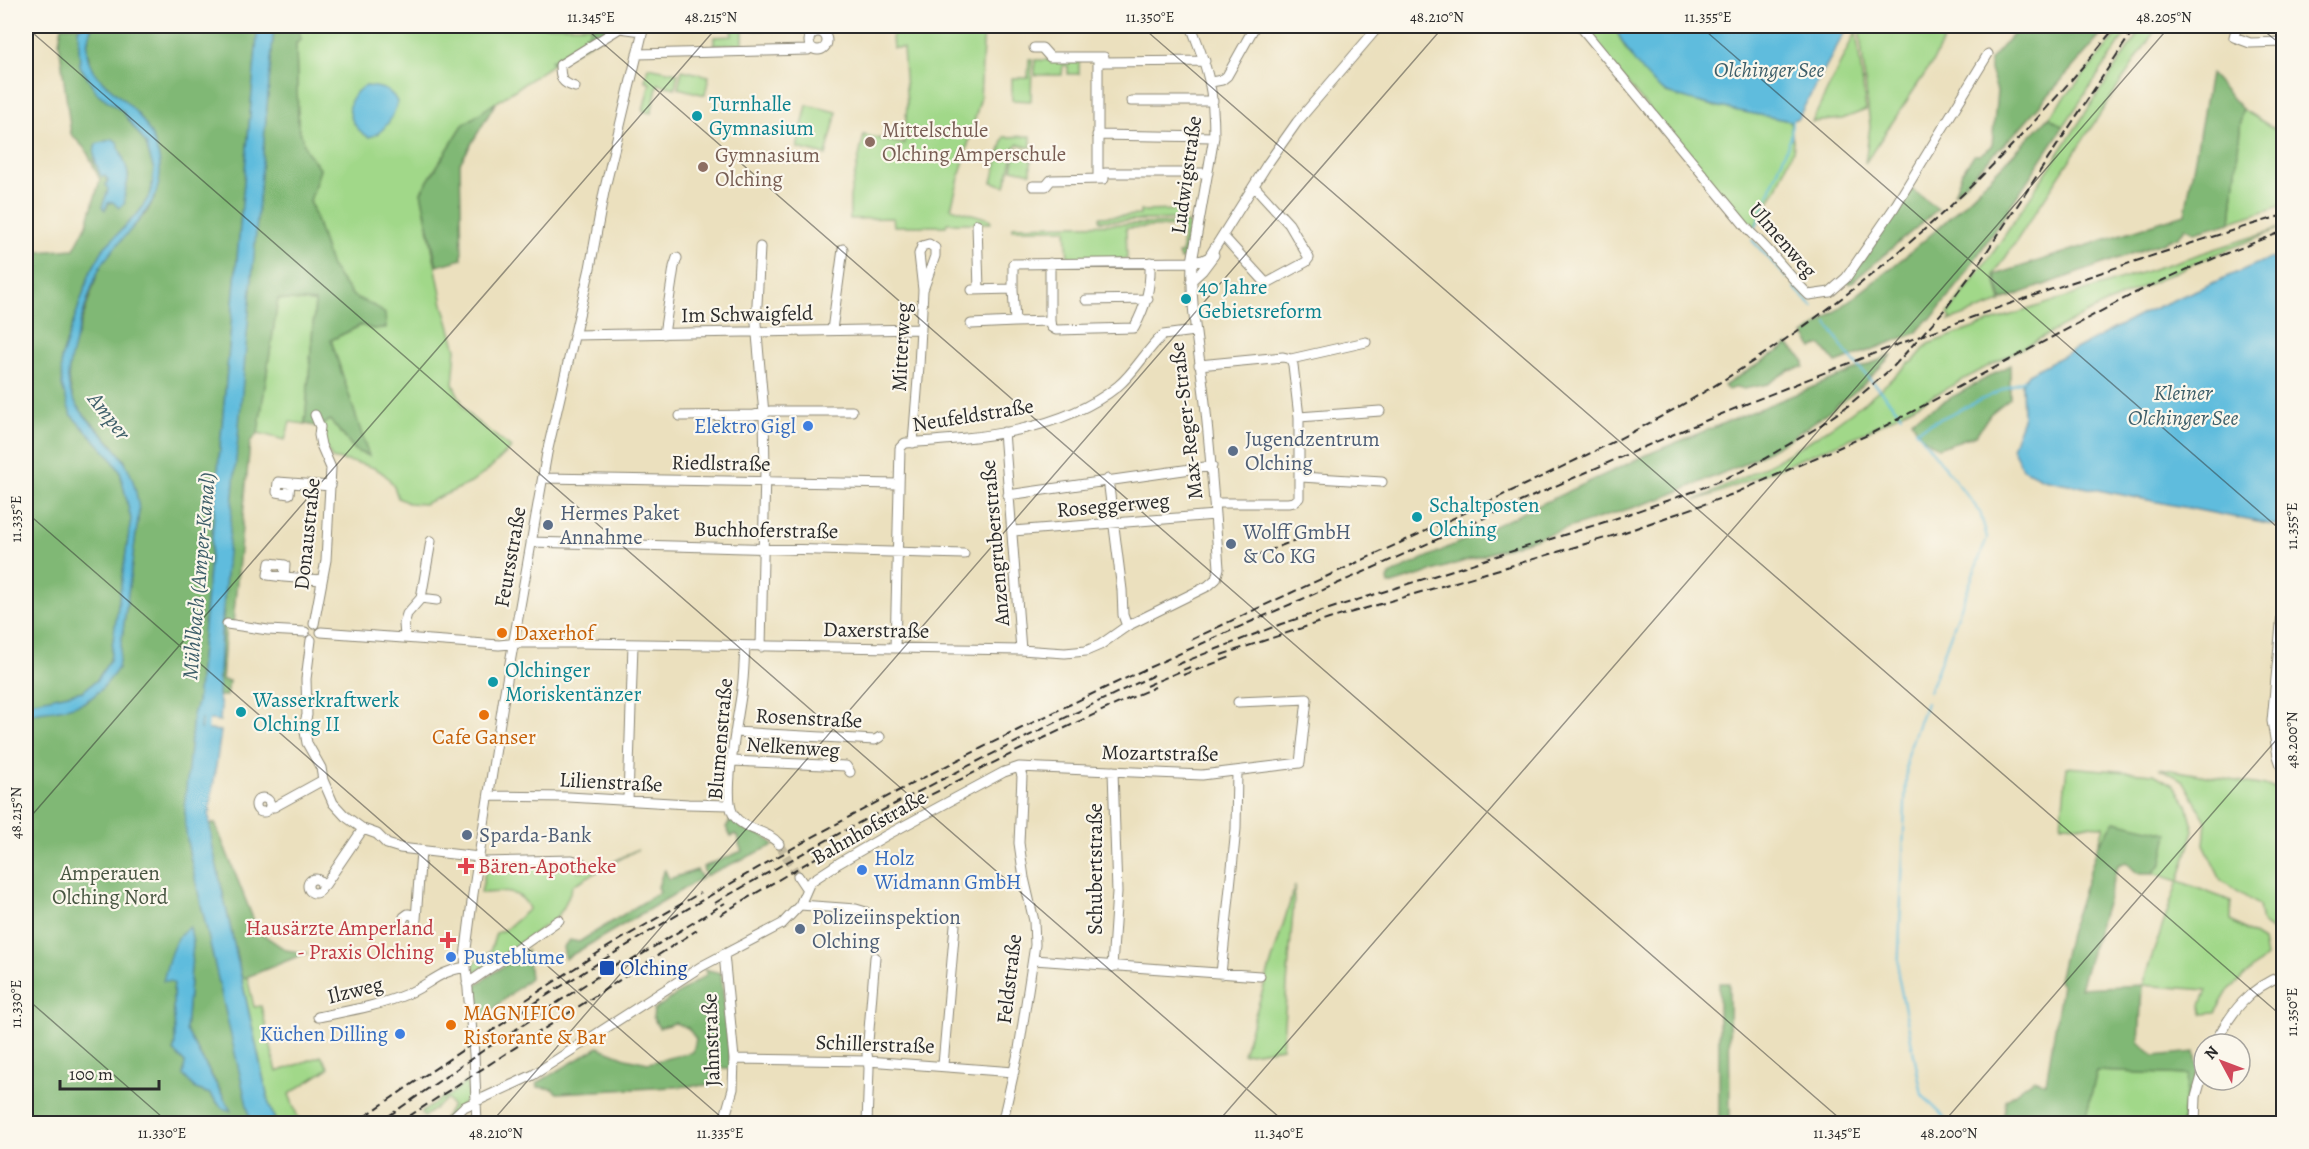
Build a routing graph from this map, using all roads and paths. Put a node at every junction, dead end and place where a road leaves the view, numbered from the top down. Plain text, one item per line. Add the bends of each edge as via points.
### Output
1 (1191, 26) edge
2 (1256, 26) edge
3 (1379, 26) edge
4 (1580, 26) edge
5 (2237, 26) edge
6 (643, 28) edge
7 (2283, 42) edge
8 (811, 47) dead end
9 (1034, 48) dead end
10 (637, 54) junction
11 (1988, 54) dead end
12 (1100, 57) junction
13 (1205, 62) junction
14 (1211, 82) junction
15 (575, 87) dead end
16 (1131, 101) dead end
17 (1214, 101) junction
18 (1098, 135) junction
19 (1214, 137) junction
20 (1208, 173) junction
21 (1100, 178) junction
22 (1033, 186) dead end
23 (1254, 186) junction
24 (977, 224) dead end
25 (1223, 236) junction
26 (760, 247) dead end
27 (1216, 247) junction
28 (843, 249) dead end
29 (677, 258) dead end
30 (1150, 262) junction
31 (1192, 262) junction
32 (1050, 263) junction
33 (1191, 281) junction
34 (1013, 289) junction
35 (923, 290) dead end
36 (1148, 299) junction
37 (1086, 300) dead end
38 (1050, 321) junction
39 (1015, 322) junction
40 (971, 324) dead end
41 (921, 329) junction
42 (832, 330) junction
43 (1194, 330) junction
44 (757, 332) junction
45 (664, 334) junction
46 (575, 335) junction
47 (1366, 342) dead end
48 (1291, 359) junction
49 (1199, 365) junction
50 (852, 411) dead end
51 (1380, 411) dead end
52 (764, 414) junction
53 (315, 415) dead end
54 (680, 416) dead end
55 (1299, 417) junction
56 (1004, 432) junction
57 (909, 443) junction
58 (1212, 466) junction
59 (1300, 477) junction
60 (543, 478) junction
61 (1108, 480) junction
62 (765, 482) junction
63 (1382, 482) dead end
64 (290, 483) dead end
65 (899, 484) junction
66 (331, 486) junction
67 (1008, 495) junction
68 (1214, 503) junction
69 (1215, 515) junction
70 (1114, 523) junction
71 (1013, 531) junction
72 (431, 541) dead end
73 (531, 542) junction
74 (764, 548) junction
75 (897, 550) junction
76 (964, 554) dead end
77 (1217, 576) joint
78 (284, 577) dead end
79 (321, 580) junction
80 (2283, 592) edge
81 (421, 598) junction
82 (436, 600) dead end
83 (226, 624) dead end
84 (314, 624) junction
85 (1127, 626) junction
86 (321, 632) junction
87 (308, 636) junction
88 (405, 638) junction
89 (513, 644) junction
90 (633, 644) junction
91 (745, 647) junction
92 (761, 647) junction
93 (895, 648) junction
94 (1021, 650) junction
95 (1238, 702) dead end
96 (735, 732) junction
97 (880, 737) dead end
98 (732, 760) junction
99 (1019, 766) junction
100 (1113, 771) junction
101 (1237, 771) junction
102 (850, 772) dead end
103 (2283, 774) edge
104 (323, 780) junction
105 (489, 796) junction
106 (628, 800) junction
107 (730, 805) junction
108 (271, 807) dead end
109 (363, 829) junction
110 (779, 844) tunnel mouth
111 (421, 851) junction
112 (482, 860) junction
113 (582, 863) dead end
114 (798, 876) tunnel mouth
115 (323, 885) dead end
116 (806, 888) junction
117 (800, 905) junction
118 (866, 912) dead end
119 (416, 919) dead end
120 (559, 920) dead end
121 (955, 925) dead end
122 (724, 954) junction
123 (875, 957) dead end
124 (1034, 960) junction
125 (465, 967) junction
126 (1112, 967) junction
127 (1221, 974) junction
128 (2283, 975) edge
129 (1260, 976) dead end
130 (467, 984) junction
131 (318, 1017) dead end
132 (2221, 1032) edge
133 (734, 1059) junction
134 (868, 1061) junction
135 (943, 1065) junction
136 (1014, 1072) junction
137 (2197, 1092) edge
138 (476, 1102) junction
139 (446, 1124) edge
140 (477, 1124) edge
141 (723, 1124) edge
142 (867, 1124) edge
143 (1002, 1124) edge
144 (2195, 1124) edge

1 - 13 street, Ludwigstraße
2 - 14 street via 1227,76
3 - 23 street via 1297,122
4 - 11 street, Ulmenweg via 1751,233 1809,296 1830,292 1846,278 1894,208
5 - 7 street via 2234,36 2250,43
6 - 10 street, Feursstraße
6 - 15 street via 611,32 560,65 562,80
8 - 10 street
9 - 12 street via 1042,48 1050,57
10 - 46 street, Feursstraße
12 - 13 street via 1104,62
12 - 18 street
13 - 14 street, Ludwigstraße
14 - 17 street, Ludwigstraße
16 - 17 street
17 - 19 street, Ludwigstraße
18 - 19 street
18 - 21 street
19 - 20 street, Ludwigstraße
20 - 21 street
20 - 31 street, Ludwigstraße
21 - 22 street via 1051,180 1046,186
23 - 25 street
23 - 25 street via 1289,224 1309,258 1264,282
24 - 34 street via 975,290
25 - 27 street
26 - 44 street
27 - 31 street via 1203,260
27 - 33 street via 1210,261
28 - 42 street
29 - 45 street
30 - 31 street
30 - 32 street
30 - 36 street
31 - 33 street, Max-Reger-Straße
32 - 34 street via 1013,264
32 - 38 street
33 - 43 street, Max-Reger-Straße
34 - 39 street
35 - 41 street, Mitterweg
36 - 37 street
36 - 38 street via 1134,328 1056,330
38 - 39 street
39 - 40 street
41 - 42 street, Im Schwaigfeld
41 - 57 street, Mitterweg
42 - 44 street, Im Schwaigfeld
43 - 49 street, Max-Reger-Straße
43 - 56 street, Neufeldstraße via 1163,335 1131,375 1095,402 1046,422
44 - 45 street, Im Schwaigfeld
44 - 52 street
45 - 46 street, Im Schwaigfeld
46 - 60 street, Feursstraße
47 - 48 street
48 - 49 street
48 - 55 street
49 - 58 street, Max-Reger-Straße
50 - 52 street
51 - 55 street
52 - 54 street
52 - 62 street
53 - 66 street, Donaustraße via 331,468
55 - 59 street
56 - 57 street, Neufeldstraße
56 - 67 street, Anzengruberstraße
57 - 65 street, Mitterweg via 900,448
58 - 61 street
58 - 68 street, Max-Reger-Straße
59 - 63 street
59 - 68 street via 1299,498 1294,502
60 - 62 street, Riedlstraße
60 - 73 street, Feursstraße
61 - 67 street
61 - 70 street
62 - 65 street, Riedlstraße
62 - 74 street
64 - 66 street
65 - 75 street, Mitterweg
66 - 79 street, Donaustraße
67 - 71 street, Anzengruberstraße
68 - 69 street, Max-Reger-Straße
69 - 70 street, Roseggerweg
69 - 77 street, Max-Reger-Straße
70 - 71 street, Roseggerweg
70 - 85 street
71 - 94 street, Anzengruberstraße
72 - 81 street
73 - 74 street, Buchhoferstraße
73 - 89 street, Feursstraße
74 - 75 street, Buchhoferstraße
74 - 92 street
75 - 76 street, Buchhoferstraße
75 - 93 street, Mitterweg
77 - 85 street, Daxerstraße via 1208,586
78 - 79 street
79 - 84 street, Donaustraße
80 - 103 street via 2272,721
81 - 82 street
81 - 88 street via 407,614
83 - 87 street
84 - 86 street
84 - 87 street via 308,626
85 - 94 street, Daxerstraße via 1086,651
86 - 87 street via 317,639
86 - 88 street, Daxerstraße
87 - 104 street via 304,726
88 - 89 street, Daxerstraße
89 - 90 street, Daxerstraße
89 - 105 street, Feursstraße
90 - 91 street, Daxerstraße
90 - 106 street
91 - 92 street, Daxerstraße
91 - 96 street, Blumenstraße
92 - 93 street, Daxerstraße
93 - 94 street, Daxerstraße
95 - 101 street, Mozartstraße via 1307,699 1300,763
96 - 97 street, Rosenstraße via 875,740
96 - 98 street, Blumenstraße
98 - 102 street, Nelkenweg via 846,766
98 - 107 street, Blumenstraße
99 - 100 street, Mozartstraße
99 - 116 street, Bahnhofstraße via 887,835
99 - 124 street, Feldstraße via 1019,843 1034,921
100 - 101 street, Mozartstraße via 1202,775
100 - 126 street, Schubertstraße via 1117,892
101 - 127 street via 1236,829
104 - 108 street
104 - 109 street via 333,802
105 - 106 street, Lilienstraße
105 - 112 street, Feursstraße
106 - 107 street, Lilienstraße
107 - 110 street, Blumenstraße via 738,819 769,834
109 - 111 street via 377,834 387,844
109 - 115 street
111 - 112 street
111 - 119 street
112 - 113 street
112 - 125 street, Feursstraße
114 - 116 street
116 - 117 street, Bahnhofstraße
117 - 118 street
117 - 122 street, Bahnhofstraße via 782,924
120 - 130 street
121 - 135 street
122 - 133 street, Jahnstraße
122 - 138 street, Bahnhofstraße via 533,1075
123 - 134 street
124 - 126 street
124 - 136 street, Feldstraße
125 - 130 street, Feursstraße
125 - 131 street, Ilzweg via 436,976 401,996
126 - 127 street
127 - 129 street
128 - 132 street via 2248,995
130 - 138 street, Feursstraße
133 - 134 street, Schillerstraße
133 - 141 street, Jahnstraße via 733,1089
134 - 135 street, Schillerstraße
134 - 142 street
135 - 136 street, Schillerstraße
136 - 143 street, Feldstraße
137 - 144 street
138 - 139 street, Bahnhofstraße via 464,1107
138 - 140 street, Feursstraße

